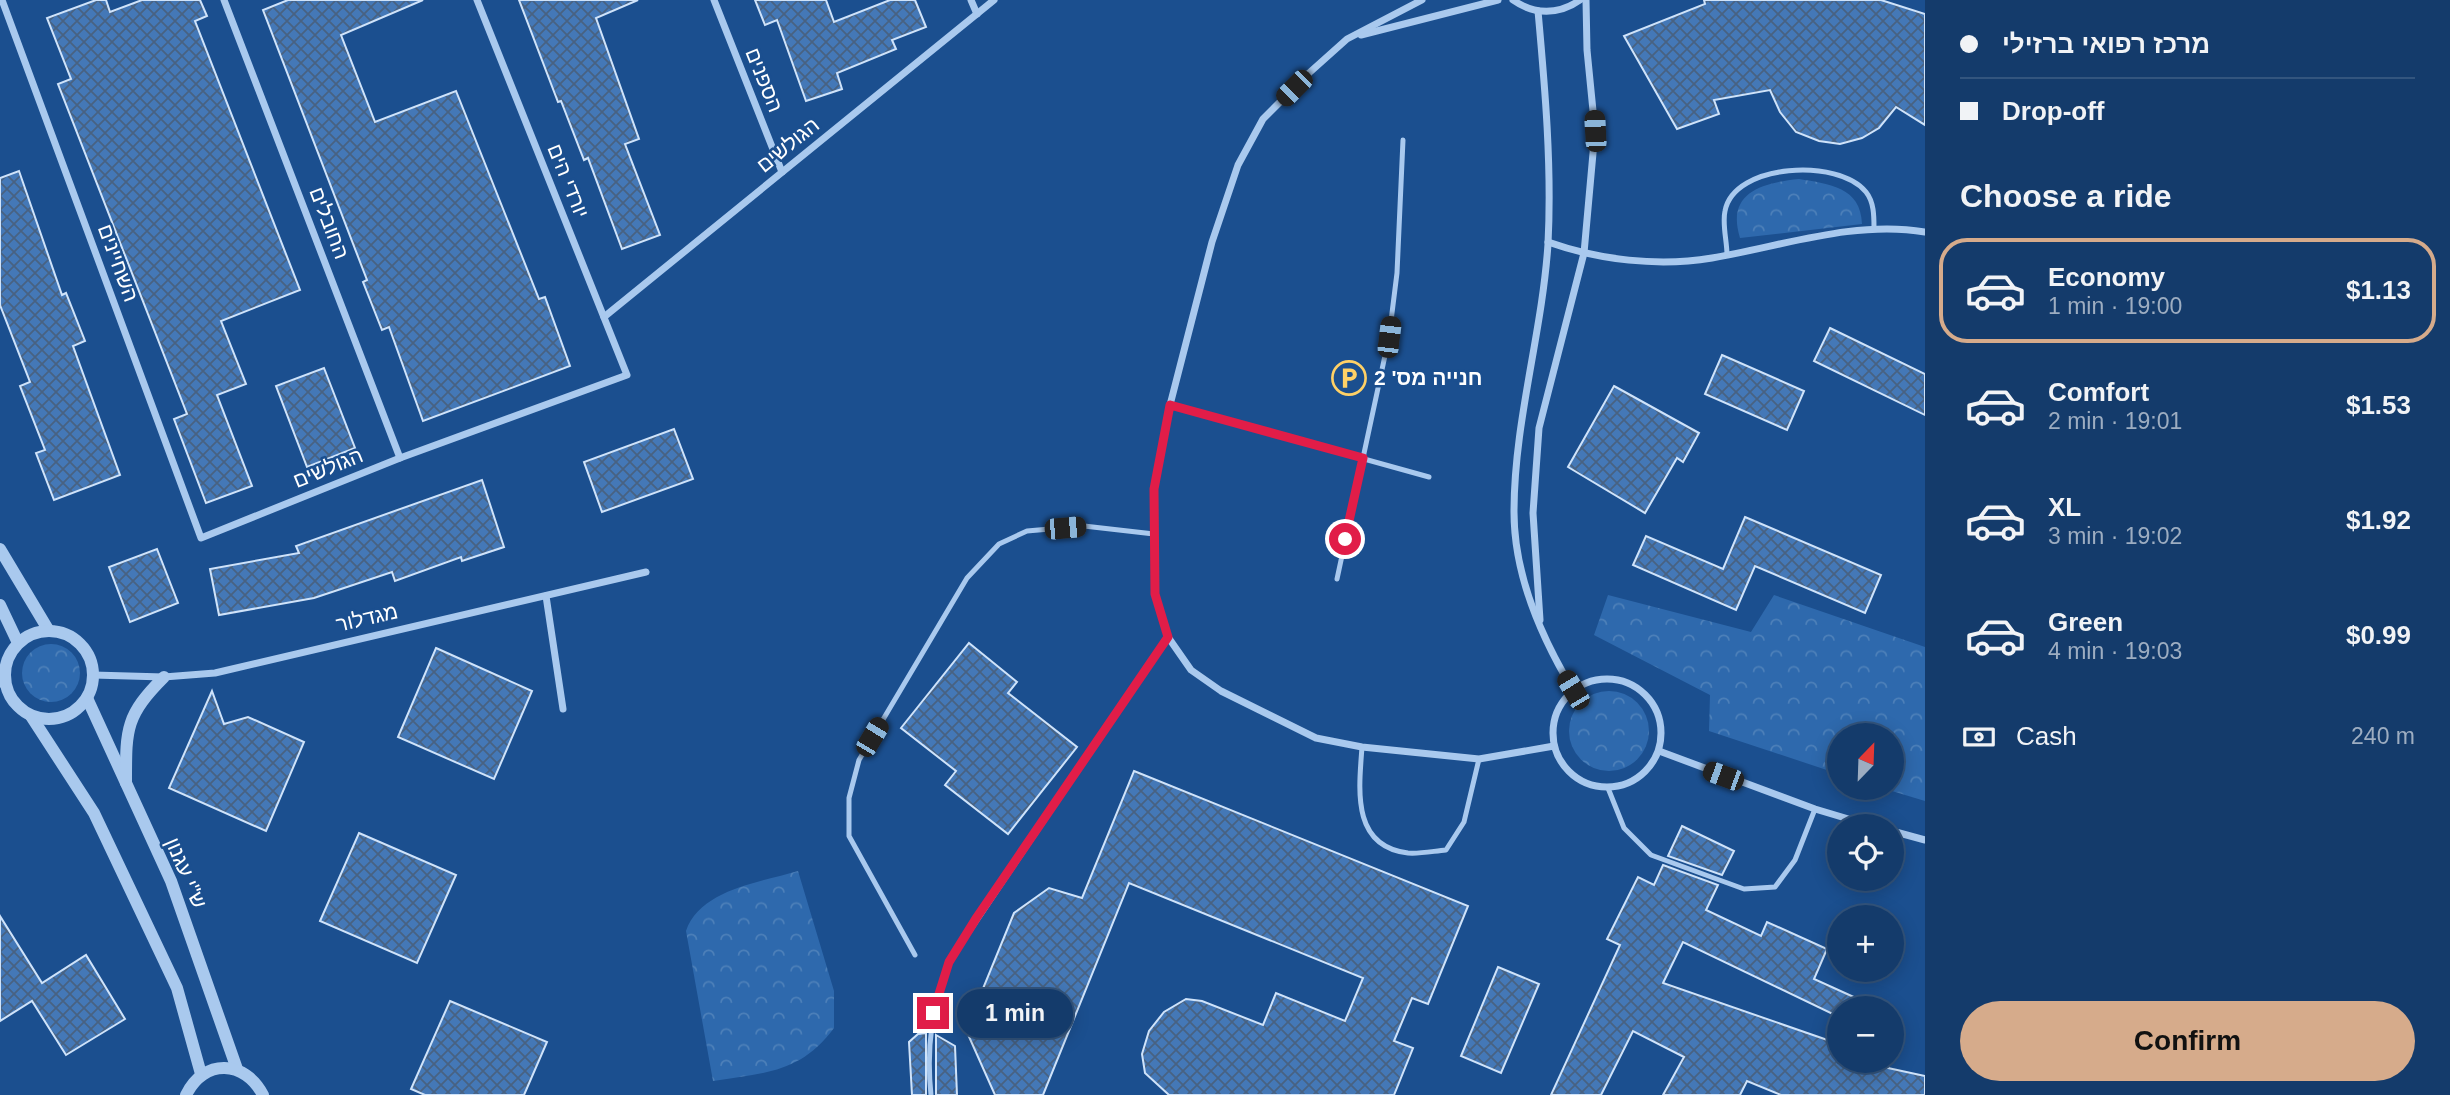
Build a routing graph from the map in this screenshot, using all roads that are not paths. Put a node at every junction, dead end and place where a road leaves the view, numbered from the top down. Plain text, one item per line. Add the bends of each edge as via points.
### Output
1 (2, 0) edge
2 (224, 0) edge
3 (477, 0) edge
4 (714, 0) edge
5 (971, 0) edge
6 (994, 0) edge
7 (1422, 0) edge
8 (1498, 0) edge
9 (1513, 0) edge
10 (1580, 0) edge
11 (1586, 0) edge
12 (1538, 11) junction
13 (977, 14) junction
14 (1347, 39) junction
15 (1403, 140) dead end
16 (782, 172) junction
17 (1874, 228) junction
18 (1925, 232) edge
19 (1548, 242) junction
20 (1584, 253) junction
21 (1727, 254) junction
22 (604, 317) junction
23 (627, 375) joint
24 (1170, 405) junction
25 (400, 458) junction
26 (1363, 458) junction
27 (1429, 477) dead end
28 (1154, 534) junction
29 (201, 538) joint
30 (0, 549) edge
31 (646, 572) dead end
32 (1337, 579) dead end
33 (547, 596) junction
34 (0, 605) edge
35 (49, 631) junction
36 (1541, 631) junction
37 (1168, 637) junction
38 (18, 643) junction
39 (93, 675) junction
40 (164, 677) junction
41 (3, 684) edge
42 (1573, 690) junction
43 (87, 698) junction
44 (563, 709) dead end
45 (32, 716) junction
46 (1554, 746) junction
47 (1362, 747) junction
48 (1659, 751) junction
49 (1479, 759) junction
50 (126, 787) junction
51 (1608, 788) junction
52 (1815, 809) junction
53 (1832, 814) edge
54 (1904, 835) edge
55 (1925, 841) edge
56 (915, 956) dead end
57 (237, 1069) junction
58 (201, 1074) junction
59 (186, 1095) edge
60 (263, 1095) edge
61 (931, 1095) edge

1 - 29 street, השחיינים
2 - 25 street, החובלים
3 - 22 street, יורדי הים
4 - 16 street, הספנים
5 - 13 street
6 - 13 street, הגולשים
7 - 14 street
8 - 14 street
9 - 12 street
10 - 12 street via 1555,12
11 - 20 street via 1595,131
12 - 19 street
13 - 16 street, הגולשים
14 - 24 street via 1263,119 1238,165 1212,242
15 - 26 lane via 1389,337
16 - 22 street, הגולשים
17 - 18 street
17 - 21 street
17 - 21 lane via 1874,210 1866,192 1851,180 1806,169 1779,173 1751,180 1734,192 1725,211
19 - 20 street
19 - 36 street via 1516,464 1513,515 1524,583
20 - 21 street via 1670,261
20 - 36 street via 1539,428 1533,513
22 - 23 street, יורדי הים
23 - 25 street, הגולשים
24 - 26 lane
24 - 28 street via 1154,489
25 - 29 street, הגולשים
26 - 27 lane
26 - 32 lane
28 - 37 street via 1155,594
28 - 56 lane via 1084,526 1027,531 999,544 967,578 859,760 849,797 849,836
30 - 35 street
31 - 33 street, מגדלור
33 - 40 street, מגדלור via 215,673
33 - 44 street
34 - 38 street
35 - 38 street
35 - 39 street via 75,639 85,649
36 - 42 street
37 - 47 street via 1191,670 1221,691 1316,738
37 - 61 lane via 949,962 930,1029
38 - 41 street via 9,655
39 - 40 street, מגדלור
39 - 43 street
40 - 50 street via 133,714
41 - 45 street via 10,697
42 - 46 street via 1558,710
42 - 48 street via 1606,679 1639,689 1659,716
43 - 45 street via 68,715
43 - 50 street, ש"י עגנון
45 - 58 street via 94,813 177,988
46 - 49 street
46 - 51 street via 1569,772
47 - 49 street
47 - 49 lane via 1358,793 1363,822 1378,842 1407,853 1446,850 1464,822
48 - 51 street via 1640,777
48 - 52 street
50 - 57 street, ש"י עגנון via 171,881
51 - 52 lane via 1624,828 1651,855 1744,890 1775,887 1795,860
52 - 53 street
54 - 55 street
57 - 58 street
57 - 60 street via 249,1075
58 - 59 street

